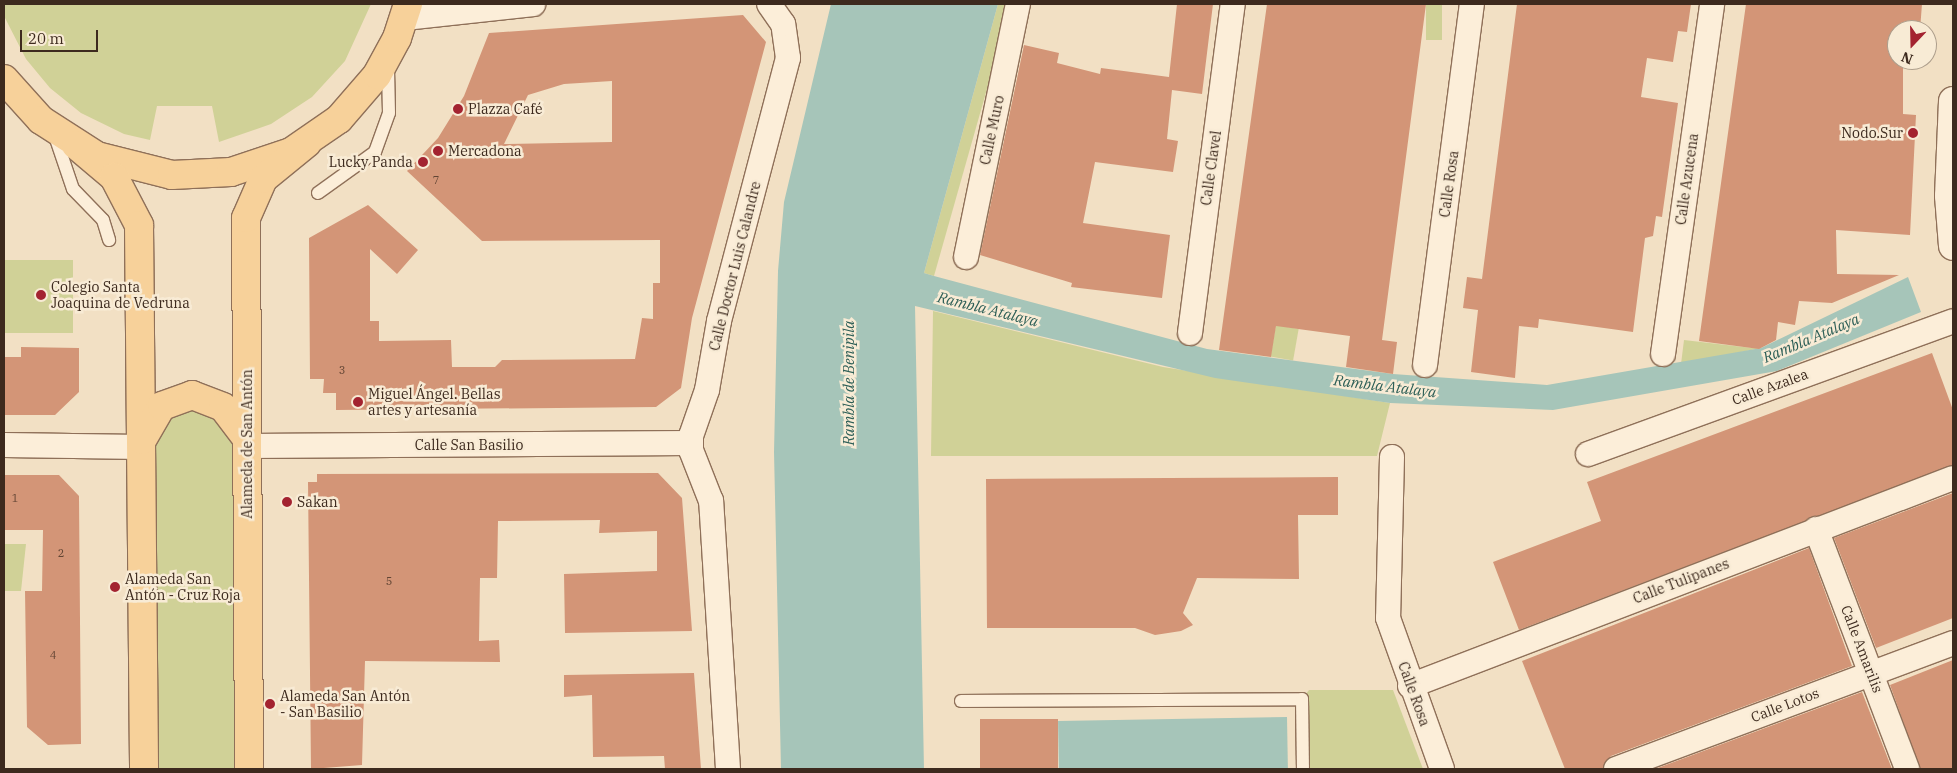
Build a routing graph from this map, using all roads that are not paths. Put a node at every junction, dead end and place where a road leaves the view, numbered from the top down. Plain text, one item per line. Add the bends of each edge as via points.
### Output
1 (529, 4) edge
2 (533, 4) edge
3 (770, 4) edge
4 (1018, 4) edge
5 (1233, 4) edge
6 (1472, 4) edge
7 (1712, 4) edge
8 (411, 8) edge
9 (387, 58) junction
10 (4, 79) edge
11 (1953, 101) edge
12 (53, 130) junction
13 (307, 143) junction
14 (76, 145) junction
15 (318, 193) dead end
16 (109, 240) dead end
17 (1953, 246) edge
18 (966, 257) dead end
19 (1953, 321) edge
20 (1190, 333) dead end
21 (1663, 354) dead end
22 (1425, 365) dead end
23 (247, 442) junction
24 (690, 443) junction
25 (142, 444) junction
26 (4, 445) edge
27 (1588, 454) dead end
28 (1392, 457) dead end
29 (1953, 478) edge
30 (1816, 529) junction
31 (1953, 643) edge
32 (1871, 673) junction
33 (1410, 686) junction
34 (961, 701) dead end
35 (144, 769) edge
36 (249, 769) edge
37 (728, 769) edge
38 (1303, 769) edge
39 (1442, 769) edge
40 (1616, 769) edge
41 (1907, 769) edge

1 - 2 street
1 - 8 street
3 - 24 street, Calle Doctor Luis Calandre via 783,24 788,58
4 - 18 street, Calle Muro
5 - 20 street, Calle Clavel
6 - 22 street, Calle Rosa
7 - 21 street, Calle Azucena
8 - 9 main road, Alameda de San Antón
9 - 13 main road, Alameda de San Antón via 353,106
9 - 15 lane via 384,136 375,152
10 - 12 main road
11 - 17 street via 1949,196
12 - 14 main road
12 - 16 lane via 73,189 103,220
13 - 14 main road via 245,169 191,176 138,170
13 - 23 main road, Alameda de San Antón via 268,174 247,211
14 - 25 main road via 114,177 139,225
19 - 27 street, Calle Azalea
23 - 24 street, Calle San Basilio
23 - 25 main road via 223,407 192,395 162,406
23 - 36 main road, Alameda de San Antón
24 - 37 street via 711,502
25 - 26 street
25 - 35 main road
28 - 33 street, Calle Rosa via 1388,618
29 - 30 street, Calle Tulipanes
30 - 32 street, Calle Amarilis
30 - 33 street, Calle Tulipanes
31 - 32 street, Calle Lotos
32 - 40 street, Calle Lotos
32 - 41 street, Calle Amarilis
33 - 39 street, Calle Rosa
34 - 38 lane via 1302,699

